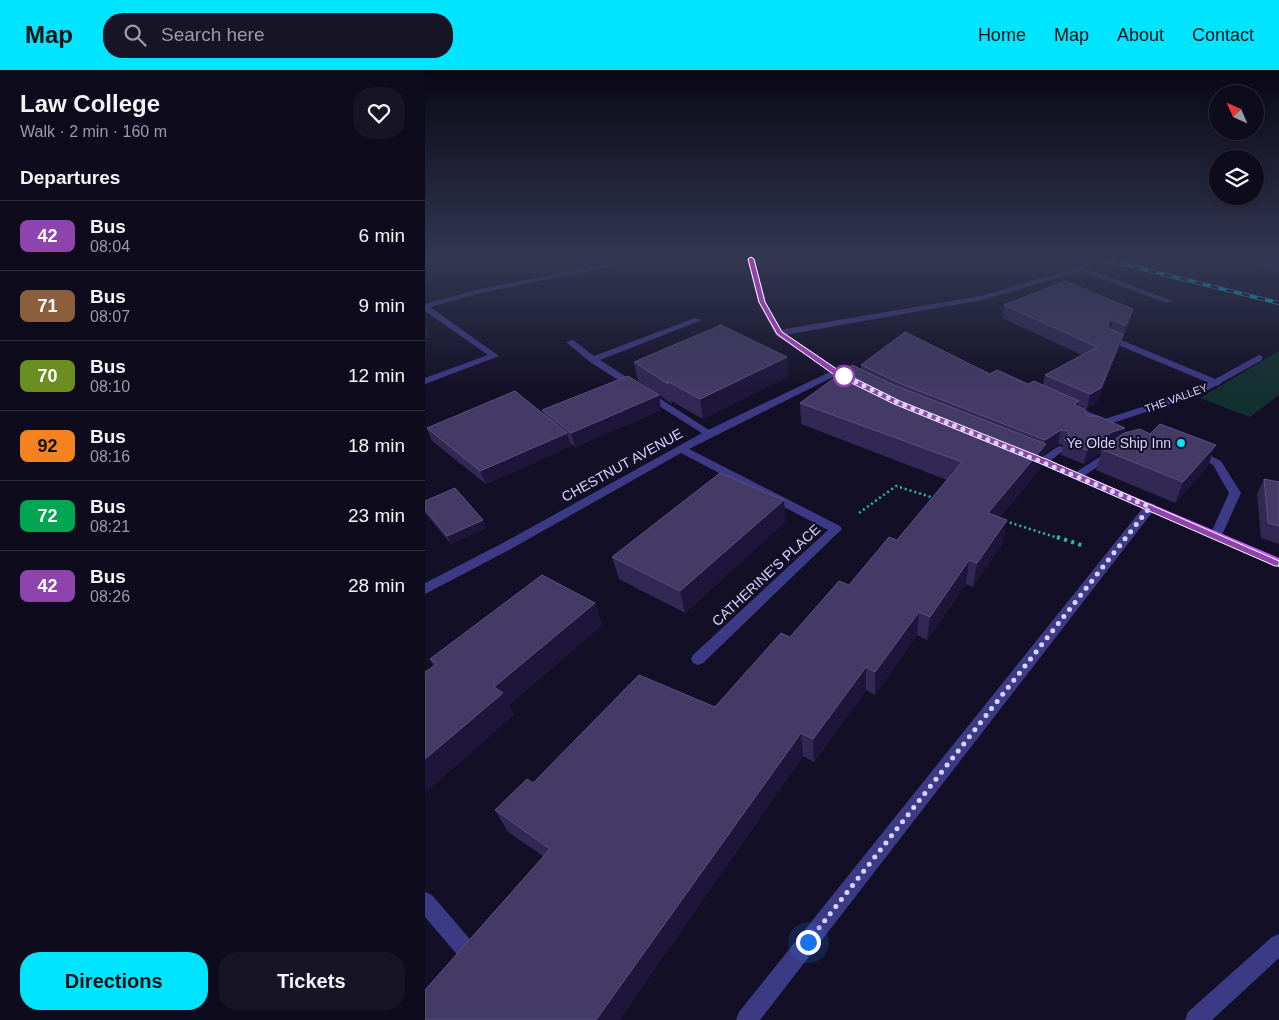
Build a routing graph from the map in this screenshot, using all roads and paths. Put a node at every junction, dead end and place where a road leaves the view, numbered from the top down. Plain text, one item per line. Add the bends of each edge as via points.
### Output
1 (763, 303) edge
2 (951, 303) edge
3 (425, 306) edge
4 (699, 320) dead end
5 (779, 333) junction
6 (1109, 338) edge
7 (570, 342) dead end
8 (1259, 358) dead end
9 (593, 360) junction
10 (836, 372) junction
11 (425, 381) edge
12 (1217, 383) junction
13 (861, 385) edge
14 (1059, 402) edge
15 (1104, 422) junction
16 (1088, 427) edge
17 (708, 434) junction
18 (1183, 443) edge
19 (1123, 448) edge
20 (681, 449) junction
21 (1059, 449) edge
22 (1015, 450) edge
23 (1043, 461) junction
24 (1077, 476) junction
25 (943, 501) edge
26 (1150, 507) junction
27 (1000, 519) edge
28 (836, 529) junction
29 (1216, 535) junction
30 (1113, 555) junction
31 (1279, 563) edge
32 (425, 588) edge
33 (698, 659) dead end
34 (425, 902) edge
35 (1279, 944) edge
36 (467, 951) edge
37 (747, 1020) edge
38 (1196, 1020) edge

1 - 5 main road
2 - 5 street
3 - 11 street via 495,356
4 - 9 street
5 - 10 main road
6 - 12 street
7 - 9 street
8 - 12 street, THE VALLEY
9 - 17 street
10 - 13 main road
10 - 17 street, CHESTNUT AVENUE
12 - 15 street, THE VALLEY
14 - 15 street
15 - 16 street, THE VALLEY
17 - 20 street, CHESTNUT AVENUE
18 - 29 street via 1217,463 1235,492
19 - 24 street via 1113,450
20 - 28 street, CATHERINE'S PLACE
20 - 32 street, CHESTNUT AVENUE
21 - 23 street
22 - 23 main road
23 - 24 main road
24 - 26 main road
25 - 28 path via 897,486
26 - 29 main road
26 - 30 street
27 - 30 path
28 - 33 street, CATHERINE'S PLACE
29 - 31 main road
30 - 37 street
34 - 36 street
35 - 38 street

